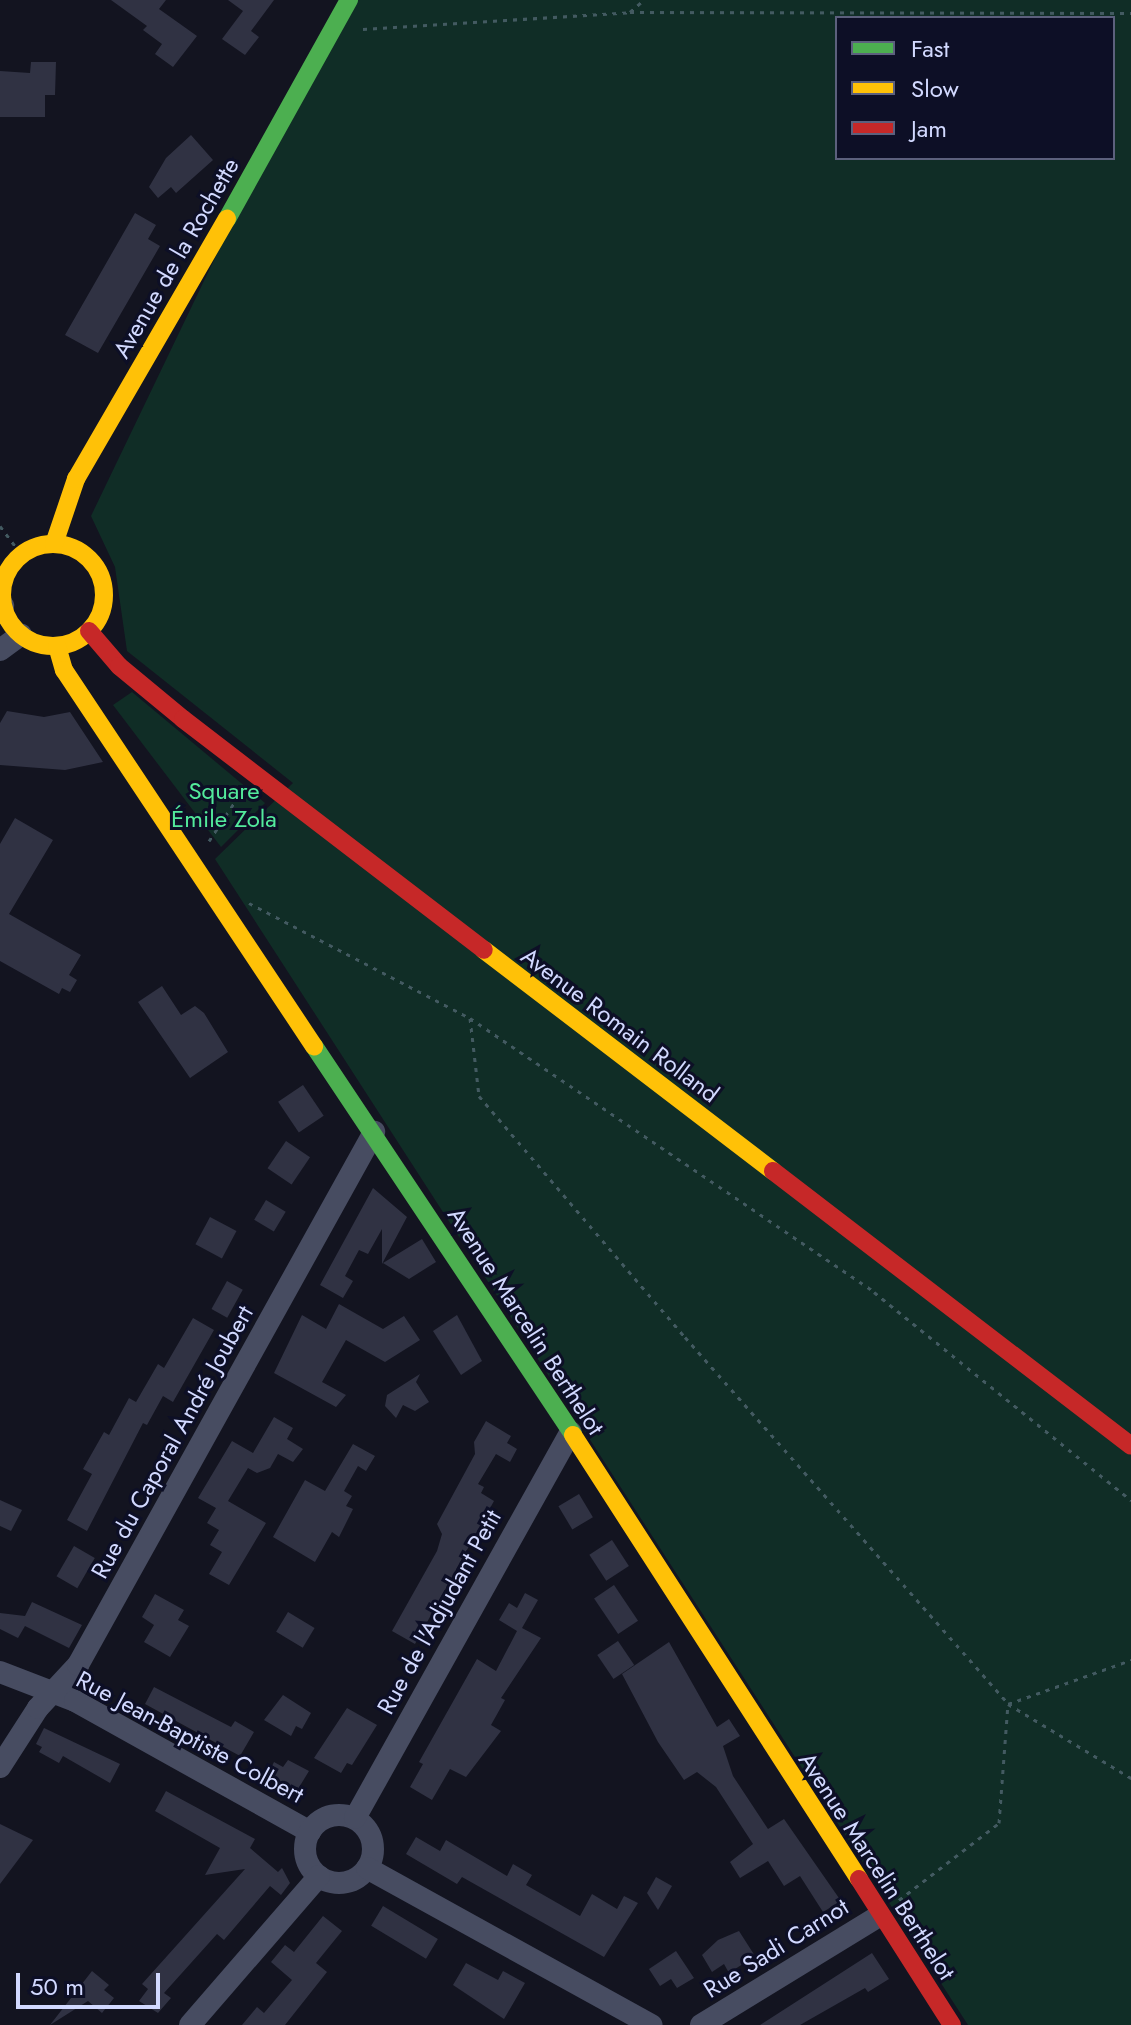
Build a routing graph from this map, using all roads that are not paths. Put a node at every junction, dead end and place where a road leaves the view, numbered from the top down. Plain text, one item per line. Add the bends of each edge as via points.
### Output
1 (349, 0) edge
2 (54, 544) junction
3 (11, 556) edge
4 (1, 610) edge
5 (89, 631) junction
6 (21, 635) junction
7 (57, 646) junction
8 (0, 650) edge
9 (374, 1132) junction
10 (571, 1432) junction
11 (1131, 1446) edge
12 (0, 1672) edge
13 (51, 1693) junction
14 (0, 1767) edge
15 (355, 1818) junction
16 (310, 1832) junction
17 (367, 1868) junction
18 (319, 1876) junction
19 (879, 1916) junction
20 (190, 2025) edge
21 (651, 2025) edge
22 (701, 2025) edge
23 (952, 2025) edge

1 - 2 main road, Avenue de la Rochette via 336,31 76,479
2 - 3 main road
2 - 5 main road via 77,550 100,576 101,611
3 - 4 main road
4 - 6 main road
5 - 7 main road
5 - 11 main road, Avenue Romain Rolland via 119,666 183,719
6 - 7 main road
6 - 8 street
7 - 9 main road, Avenue Marcelin Berthelot via 64,670
9 - 10 main road, Avenue Marcelin Berthelot
9 - 13 street, Rue du Caporal André Joubert via 78,1665
10 - 15 street, Rue de l'Adjudant Petit
10 - 19 main road, Avenue Marcelin Berthelot
12 - 13 street, Rue Jean-Baptiste Colbert
13 - 14 street, Rue du Caporal André Joubert
13 - 16 street, Rue Jean-Baptiste Colbert via 75,1701
15 - 16 street via 325,1818
15 - 17 street via 370,1835
16 - 18 street via 305,1851
17 - 18 street via 350,1881
17 - 21 street
18 - 20 street
19 - 22 street, Rue Sadi Carnot
19 - 23 main road, Avenue Marcelin Berthelot

